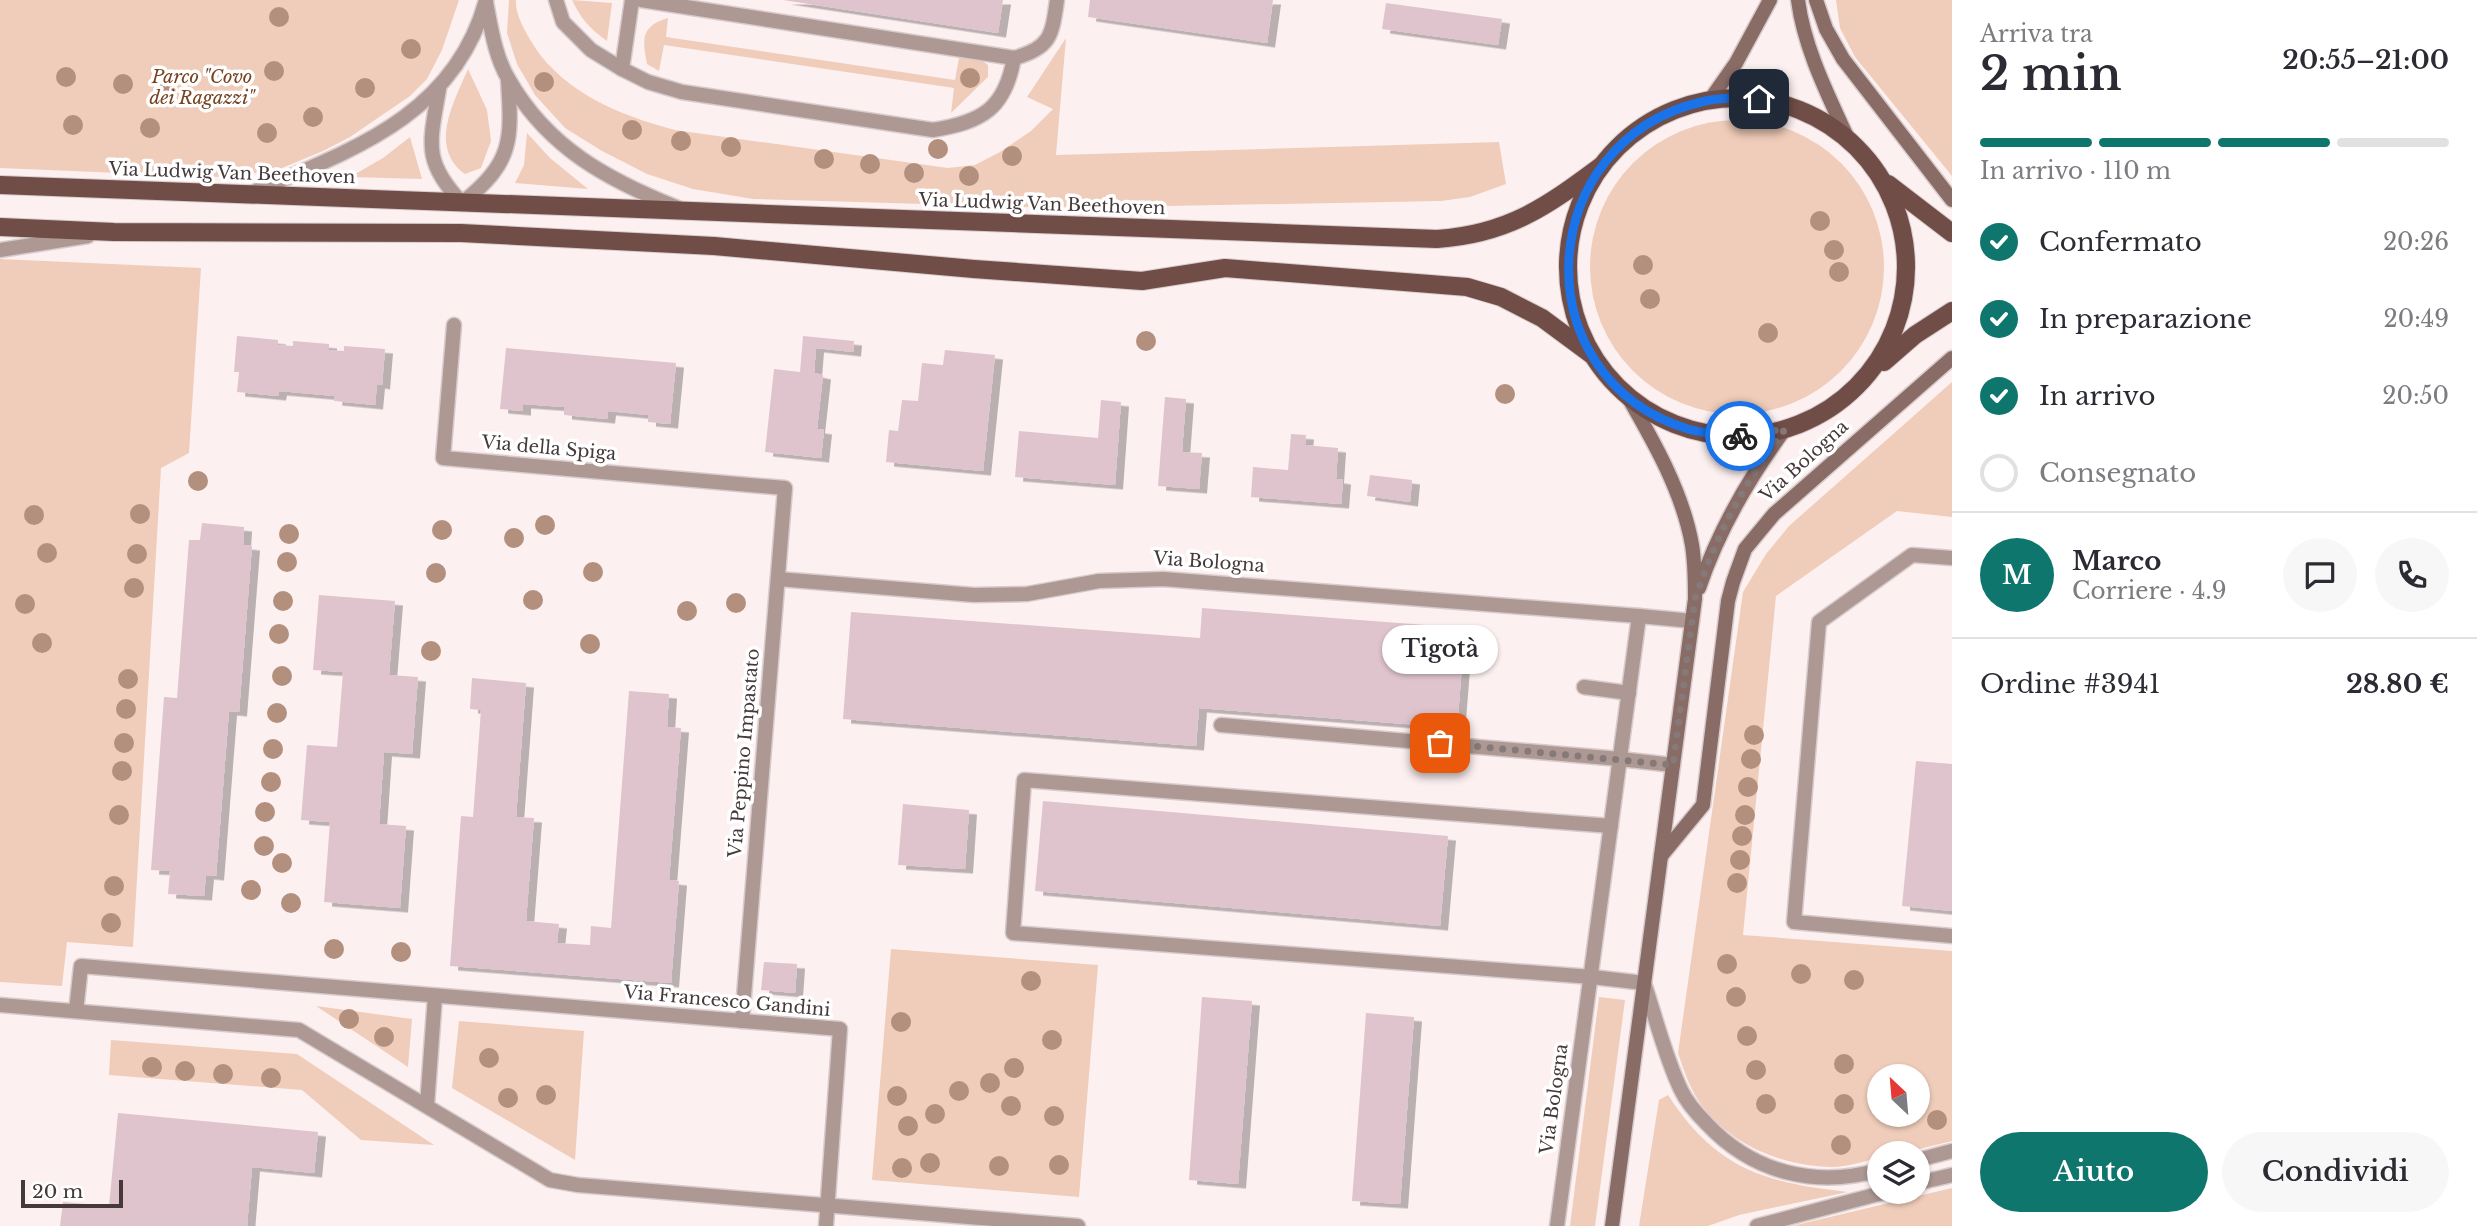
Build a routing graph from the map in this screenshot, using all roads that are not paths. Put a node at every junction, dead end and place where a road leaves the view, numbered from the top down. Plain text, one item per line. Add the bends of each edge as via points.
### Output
1 (556, 0) edge
2 (632, 0) edge
3 (641, 0) edge
4 (1057, 0) edge
5 (1770, 0) edge
6 (1798, 0) edge
7 (1816, 0) edge
8 (486, 1) edge
9 (1014, 58) junction
10 (622, 69) junction
11 (508, 79) junction
12 (439, 89) junction
13 (1710, 100) junction
14 (1848, 139) junction
15 (1601, 166) junction
16 (1882, 179) junction
17 (0, 185) edge
18 (246, 194) junction
19 (1952, 200) edge
20 (462, 203) junction
21 (685, 212) junction
22 (0, 227) edge
23 (114, 232) junction
24 (461, 233) junction
25 (1952, 233) edge
26 (0, 250) edge
27 (1952, 311) edge
28 (454, 325) dead end
29 (1592, 355) junction
30 (1952, 358) edge
31 (1868, 375) junction
32 (1628, 397) junction
33 (1785, 429) junction
34 (785, 488) joint
35 (1952, 558) edge
36 (778, 579) junction
37 (1695, 599) junction
38 (1639, 616) junction
39 (1692, 621) junction
40 (1584, 687) dead end
41 (1629, 693) junction
42 (1221, 725) dead end
43 (1620, 759) junction
44 (1673, 765) junction
45 (1611, 826) junction
46 (1660, 857) junction
47 (1952, 936) edge
48 (1592, 977) junction
49 (1644, 983) junction
50 (435, 996) junction
51 (0, 1005) edge
52 (76, 1011) junction
53 (742, 1021) junction
54 (426, 1107) junction
55 (1952, 1151) edge
56 (1930, 1157) edge
57 (1867, 1173) edge
58 (1952, 1175) edge
59 (1930, 1180) edge
60 (1867, 1197) edge
61 (828, 1205) junction
62 (826, 1226) edge
63 (1078, 1226) edge
64 (1557, 1226) edge
65 (1612, 1226) edge
66 (1757, 1226) edge

1 - 10 street via 563,22 590,50
2 - 10 street
3 - 9 street
4 - 9 street via 1048,41 1033,53
5 - 13 street
6 - 14 street, Via Bologna via 1820,76
7 - 19 street via 1843,59
8 - 11 street via 494,43
8 - 12 street via 470,42
9 - 10 street via 1011,77 987,114 963,125 933,130 682,92
11 - 20 street via 511,125 506,149 495,172
11 - 21 street via 534,116 584,161 626,187
12 - 18 street via 395,125 354,149
12 - 20 street via 431,136 433,162 444,184
13 - 14 main road, Via Bologna via 1759,99 1792,107
13 - 15 main road, Via Bologna via 1655,119
14 - 16 main road, Via Bologna
15 - 21 main road, Via Ludwig Van Beethoven via 1514,223 1470,237 1437,239
15 - 29 main road, Via Bologna via 1577,211 1569,244 1574,313
16 - 25 main road
16 - 31 main road, Via Bologna via 1904,234 1906,285 1896,327
17 - 18 main road, Via Ludwig Van Beethoven
18 - 20 main road, Via Ludwig Van Beethoven
20 - 21 main road, Via Ludwig Van Beethoven
20 - 24 main road
22 - 23 main road
23 - 24 main road
23 - 26 street
24 - 29 main road via 714,246 1142,282 1225,268 1458,286 1525,308
27 - 31 main road
28 - 34 street, Via della Spiga via 443,458
29 - 32 main road, Via Bologna
30 - 46 street, Via Bologna via 1774,514 1745,549 1728,601 1703,805
31 - 33 main road, Via Bologna via 1822,414
32 - 33 main road, Via Bologna via 1658,417 1706,433 1740,436
32 - 37 street, Via Bologna via 1651,437 1681,510 1693,553
33 - 37 street, Via Bologna via 1731,509
34 - 36 street, Via Peppino Impastato
35 - 47 street via 1912,555 1819,622 1794,922
36 - 38 street, Via Bologna via 974,595 1027,594 1131,578 1163,579
36 - 53 street, Via Peppino Impastato
37 - 39 street, Via Bologna
38 - 39 street, Via Bologna
38 - 41 street, Via Bologna
39 - 44 street, Via Bologna
40 - 41 street
41 - 43 street, Via Bologna
42 - 43 street
43 - 44 street
43 - 45 street, Via Bologna
44 - 46 street, Via Bologna
45 - 48 street, Via Bologna
45 - 48 street via 1024,780 1013,933
46 - 49 street, Via Bologna
48 - 49 street
48 - 64 street, Via Bologna
49 - 57 street via 1681,1090 1724,1142 1759,1163 1802,1175 1841,1178
49 - 65 street, Via Bologna
50 - 52 street, Via Francesco Gandini via 81,966
50 - 53 street, Via Francesco Gandini
50 - 54 street
51 - 52 street
52 - 54 street via 299,1030
53 - 61 street, Via Francesco Gandini via 840,1029
54 - 61 street via 550,1180
55 - 56 street
58 - 59 street
60 - 66 street
61 - 62 street, Via Francesco Gandini
61 - 63 street

